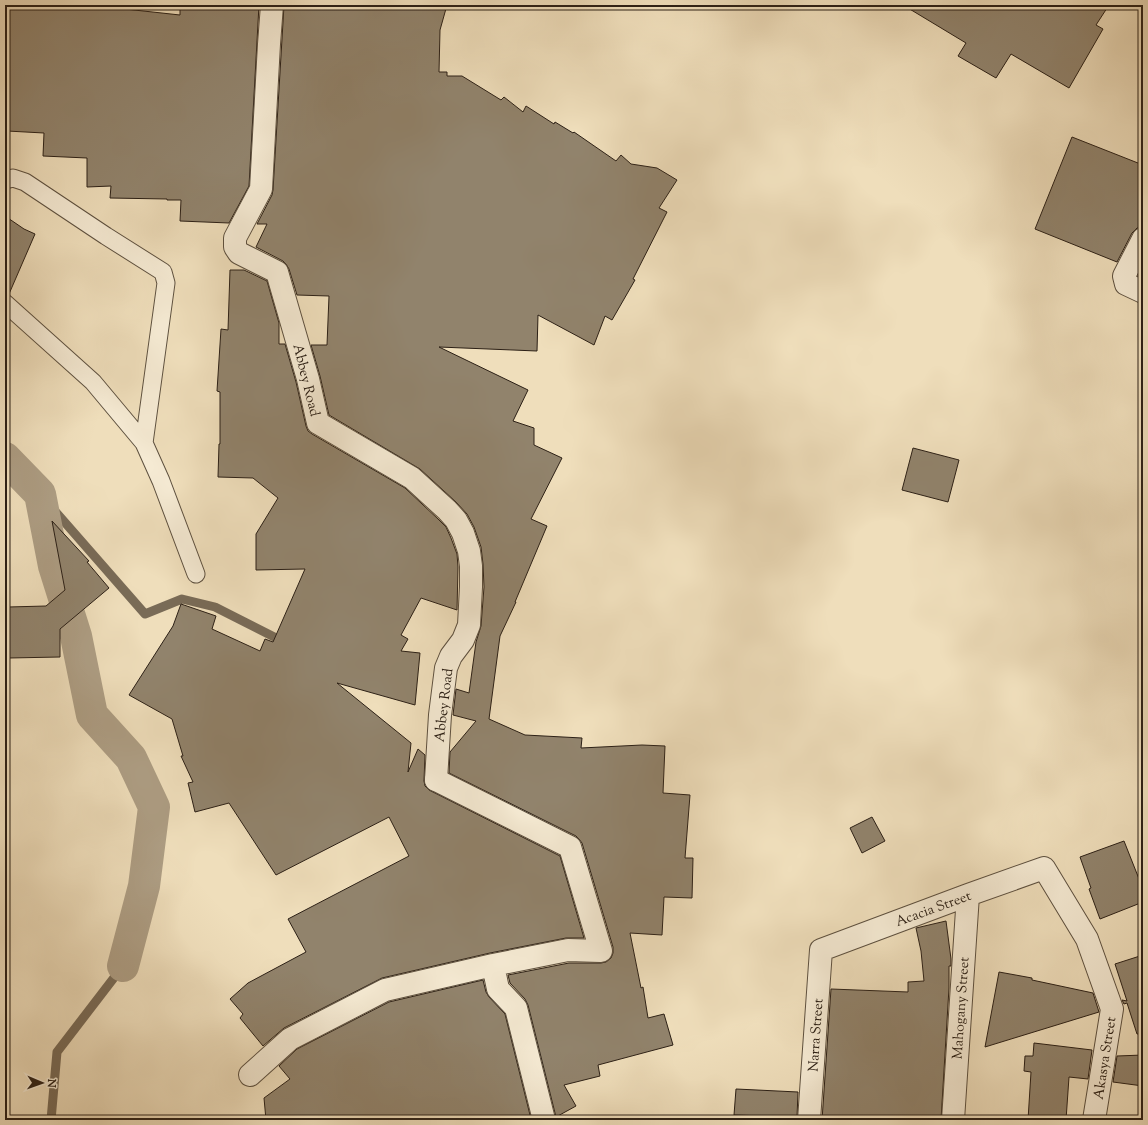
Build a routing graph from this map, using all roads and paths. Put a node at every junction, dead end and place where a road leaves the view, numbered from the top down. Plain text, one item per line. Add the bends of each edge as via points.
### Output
1 (272, 5) edge
2 (5, 180) edge
3 (1143, 239) edge
4 (1143, 292) edge
5 (5, 302) edge
6 (144, 443) junction
7 (196, 574) dead end
8 (1044, 868) joint
9 (968, 895) junction
10 (821, 950) joint
11 (493, 965) junction
12 (250, 1075) dead end
13 (544, 1120) edge
14 (809, 1120) edge
15 (953, 1120) edge
16 (1094, 1120) edge

1 - 11 street, Abbey Road via 261,189 235,238 235,247 239,253 277,272 318,423 412,478 447,510 463,533 471,566 469,625 446,668 436,780 570,847 601,951 568,950
2 - 6 lane via 13,178 25,182 163,272 166,283
3 - 4 street via 1124,276 1126,284
5 - 6 lane via 94,382
6 - 7 lane
8 - 9 street, Acacia Street
8 - 16 street, Akasya Street via 1087,939 1112,1009
9 - 10 street, Acacia Street
9 - 15 street, Mahogany Street
10 - 14 street, Narra Street
11 - 12 street via 385,990 290,1039
11 - 13 street via 498,989 516,1008

